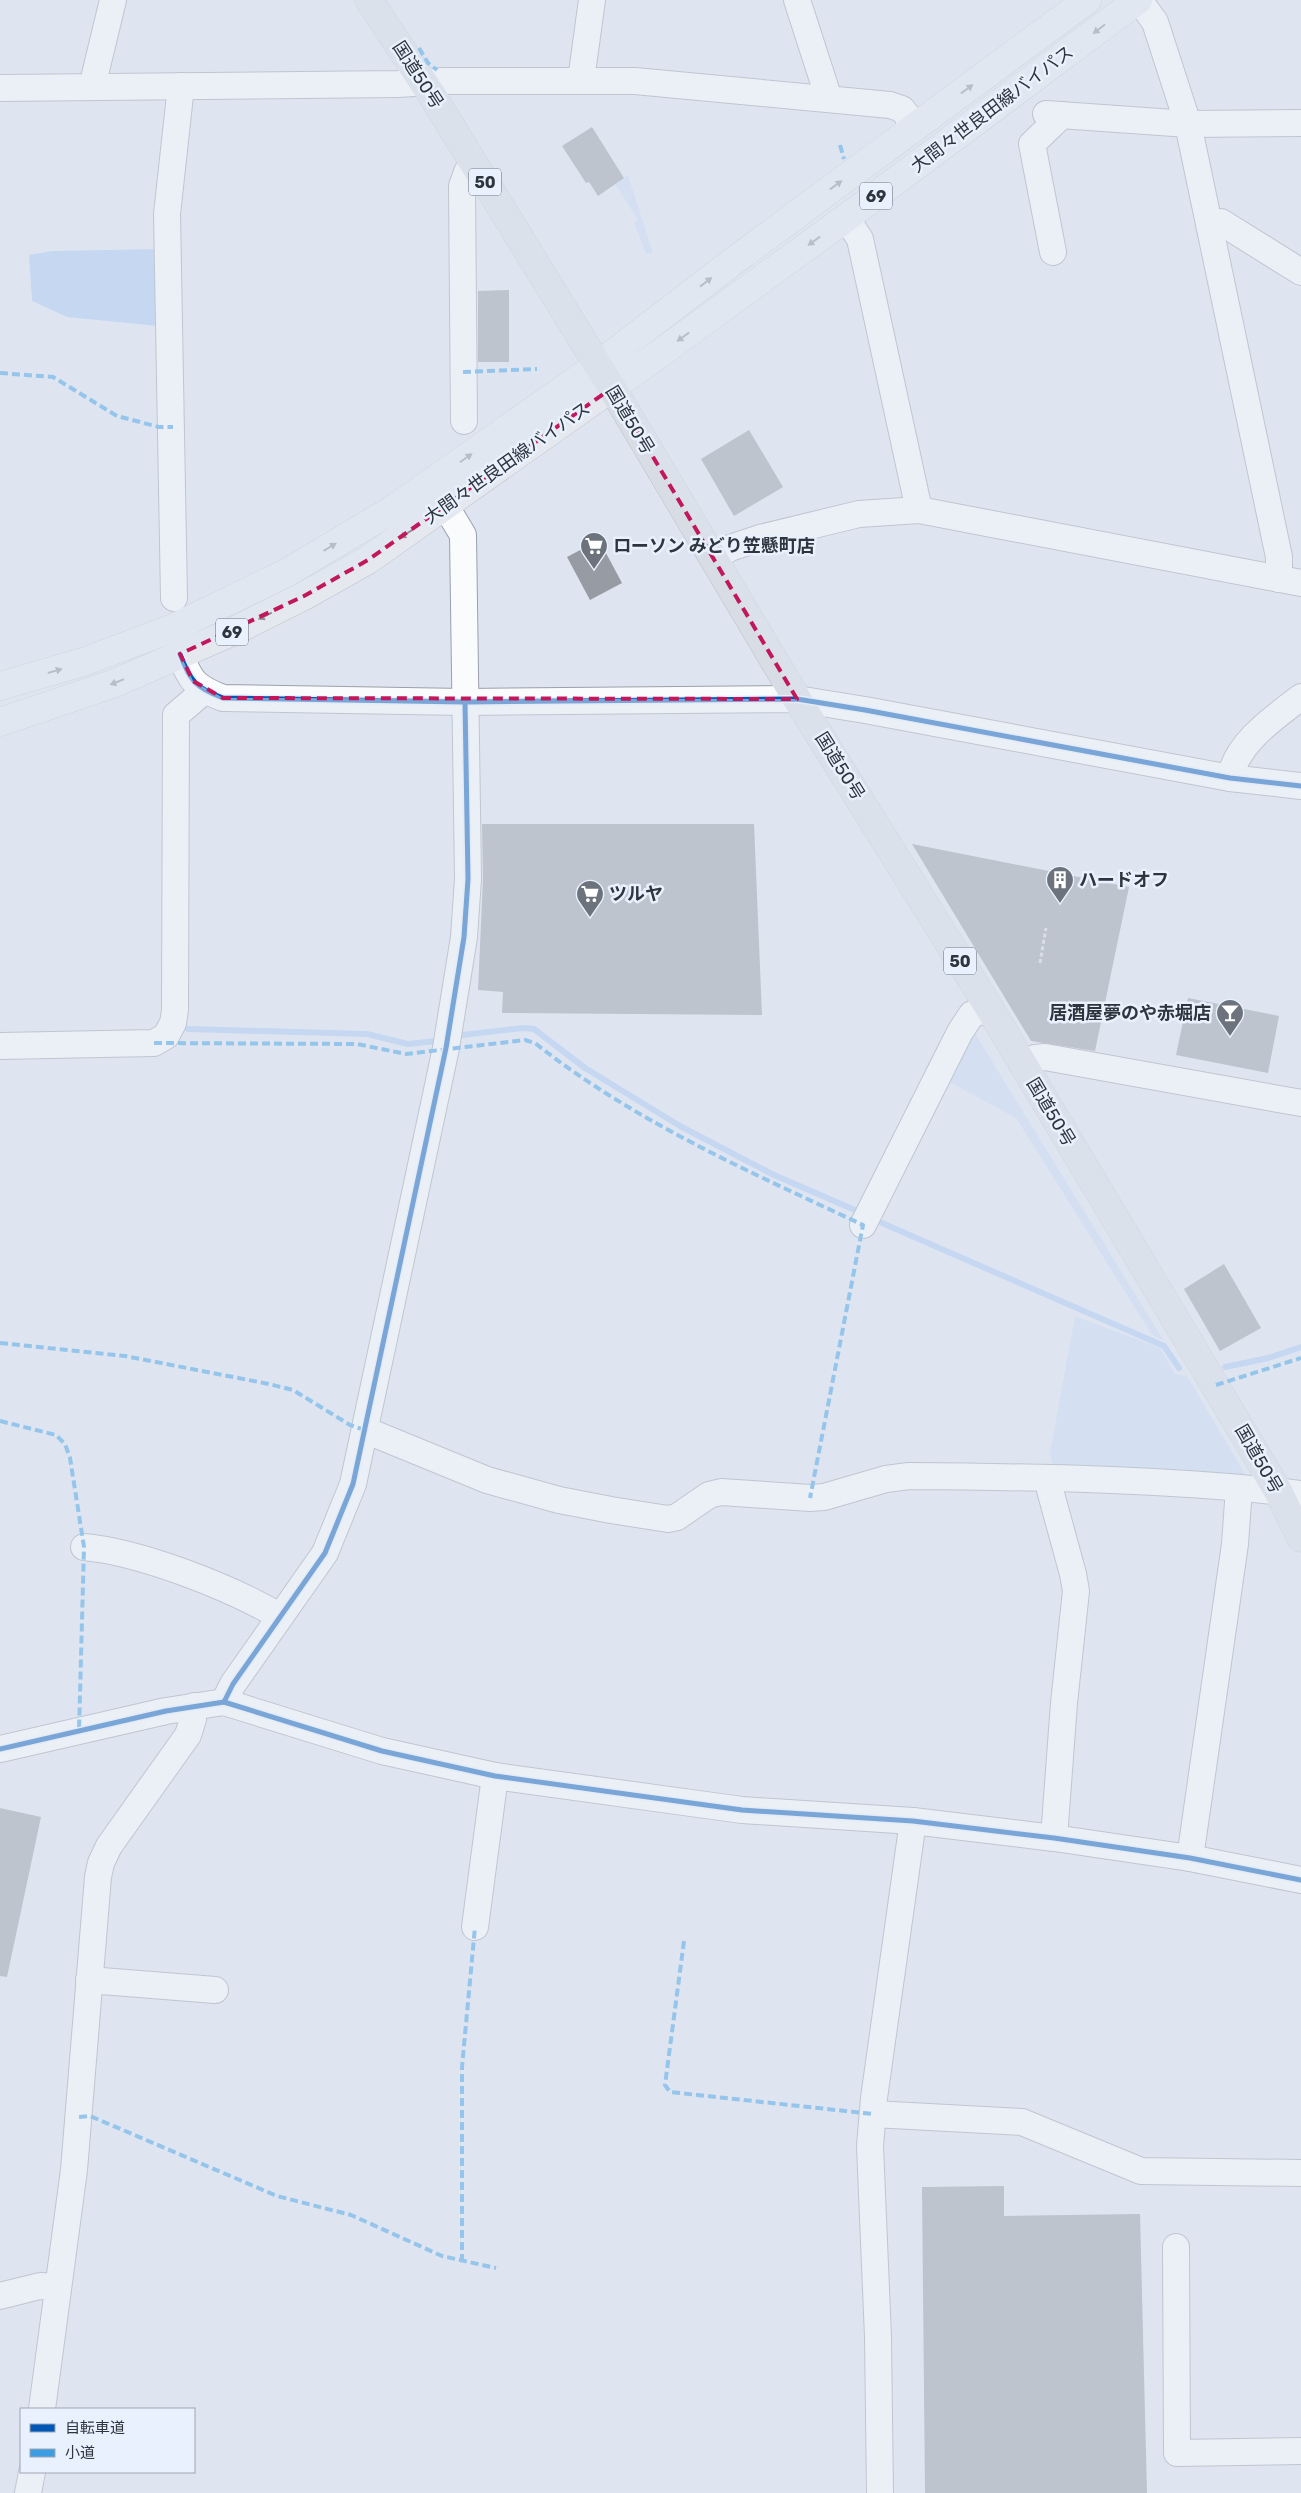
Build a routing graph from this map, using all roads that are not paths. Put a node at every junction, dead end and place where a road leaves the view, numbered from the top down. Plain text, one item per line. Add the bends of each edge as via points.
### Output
1 (113, 0) edge
2 (369, 0) edge
3 (592, 0) edge
4 (796, 0) edge
5 (1087, 0) edge
6 (1138, 0) edge
7 (581, 80) junction
8 (423, 82) junction
9 (181, 86) junction
10 (0, 88) edge
11 (92, 88) junction
12 (829, 98) junction
13 (1301, 123) edge
14 (1188, 124) junction
15 (916, 126) junction
16 (476, 168) junction
17 (846, 218) junction
18 (1209, 224) junction
19 (1053, 252) dead end
20 (1301, 272) edge
21 (598, 365) junction
22 (612, 388) junction
23 (464, 421) dead end
24 (446, 507) junction
25 (919, 510) junction
26 (714, 558) junction
27 (1290, 581) edge
28 (174, 598) dead end
29 (180, 654) junction
30 (0, 686) edge
31 (204, 691) junction
32 (1301, 697) edge
33 (797, 699) junction
34 (465, 702) junction
35 (0, 722) edge
36 (1230, 778) junction
37 (1301, 786) edge
38 (990, 1009) junction
39 (0, 1046) edge
40 (1023, 1065) junction
41 (1301, 1103) edge
42 (863, 1225) dead end
43 (365, 1430) junction
44 (1050, 1478) junction
45 (1239, 1488) junction
46 (1290, 1492) edge
47 (1301, 1538) edge
48 (84, 1547) dead end
49 (279, 1616) junction
50 (224, 1702) junction
51 (194, 1706) junction
52 (0, 1749) edge
53 (495, 1776) junction
54 (913, 1820) junction
55 (1054, 1838) junction
56 (1190, 1858) junction
57 (1301, 1880) edge
58 (475, 1927) dead end
59 (89, 1980) junction
60 (215, 1990) dead end
61 (873, 2114) junction
62 (1301, 2173) edge
63 (1176, 2247) dead end
64 (58, 2286) junction
65 (0, 2296) edge
66 (42, 2408) edge
67 (1301, 2450) edge
68 (32, 2473) edge
69 (28, 2493) edge
70 (880, 2493) edge

1 - 11 street
2 - 8 highway, 国道50号 / 50
3 - 7 street
4 - 12 street
15 -> 5 main road, 大間々世良田線バイパス / 69
6 - 14 street via 1155,22
6 -> 17 main road, 大間々世良田線バイパス / 69
7 - 8 street
7 - 12 street via 635,81
8 - 9 street
8 - 16 highway, 国道50号 / 50
9 - 11 street
9 - 28 street via 167,214
10 - 11 street
12 - 15 street via 897,106
13 - 14 street
14 - 18 street
14 - 19 street via 1054,115 1032,144
21 -> 15 main road, 大間々世良田線バイパス / 69
16 - 21 highway, 国道50号 / 50
16 - 23 street via 467,172 462,186
17 -> 22 main road, 大間々世良田線バイパス / 69
17 - 25 street via 860,239
18 - 20 street via 1222,222
18 - 27 street via 1279,558
21 - 22 highway, 国道50号 / 50
30 -> 21 main road, 大間々世良田線バイパス / 69 via 83,662 174,628 288,572 392,510
22 - 24 main road, 大間々世良田線バイパス / 69
22 - 26 highway, 国道50号 / 50
24 -> 29 main road, 大間々世良田線バイパス / 69 via 368,560 304,596
24 - 34 street via 463,535
25 - 26 street via 859,514 760,538 730,548
25 - 27 street
26 - 33 highway, 国道50号 / 50
29 - 31 street via 193,682
29 -> 35 main road, 大間々世良田線バイパス / 69 via 115,683
31 - 34 street via 223,698
31 - 39 street via 176,715 175,1010 166,1036 154,1043
32 - 36 street via 1244,747
33 - 34 street
33 - 36 street
33 - 38 highway, 国道50号 / 50
34 - 43 street via 468,879 464,937 446,1048
36 - 37 street
38 - 40 highway, 国道50号 / 50
38 - 42 street via 972,1014 960,1032
40 - 41 street via 1045,1057
40 - 46 highway, 国道50号 / 50
43 - 44 street via 487,1480 559,1500 668,1519 686,1513 709,1495 721,1492 810,1498 909,1476
43 - 49 street via 353,1484 324,1554
44 - 45 street
44 - 55 street via 1050,1490 1076,1591
45 - 46 street
45 - 56 street via 1235,1544
46 - 47 highway, 国道50号 / 50
48 - 49 street via 167,1567
49 - 50 street
50 - 51 street
50 - 53 street via 382,1751
51 - 52 street
51 - 59 street via 188,1735 116,1835 101,1862
53 - 54 street via 742,1810
53 - 58 street
54 - 55 street
54 - 61 street
55 - 56 street
56 - 57 street
59 - 60 street
59 - 64 street via 78,2124
61 - 62 street via 1022,2122 1141,2171
61 - 70 street via 870,2146
63 - 67 street via 1177,2453
64 - 65 street via 40,2286
64 - 66 street
68 - 69 street

